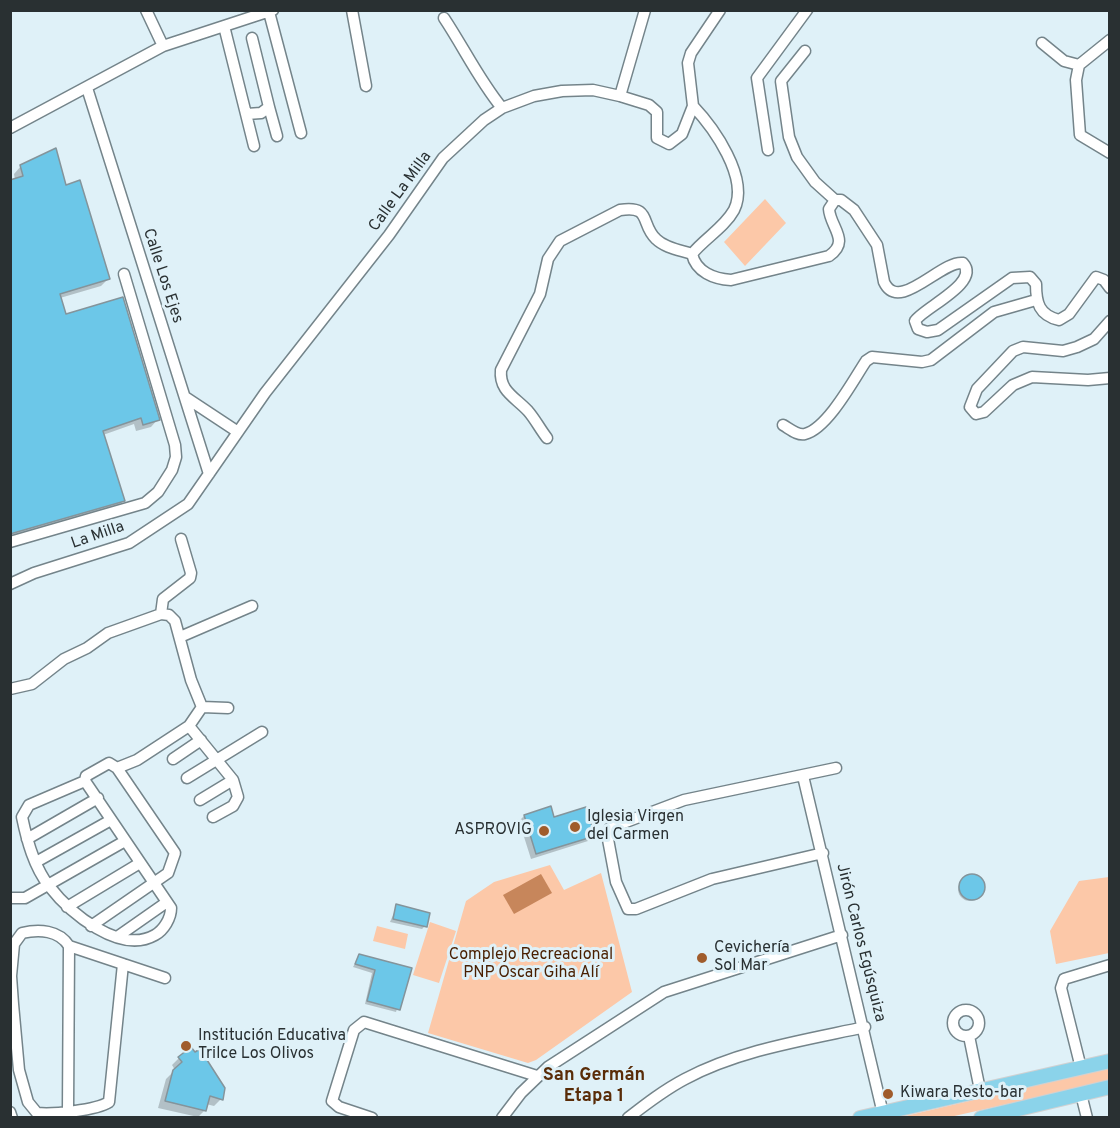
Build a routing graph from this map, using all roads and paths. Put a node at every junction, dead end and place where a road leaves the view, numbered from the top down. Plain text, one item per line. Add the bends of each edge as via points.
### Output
1 (146, 10) edge
2 (352, 10) edge
3 (645, 10) edge
4 (720, 10) edge
5 (807, 10) edge
6 (271, 11) edge
7 (444, 18) dead end
8 (224, 26) junction
9 (252, 38) dead end
10 (1110, 40) edge
11 (1042, 43) dead end
12 (164, 46) junction
13 (805, 51) dead end
14 (1079, 65) junction
15 (366, 86) dead end
16 (87, 88) junction
17 (620, 96) junction
18 (693, 106) junction
19 (269, 107) junction
20 (502, 108) junction
21 (247, 114) junction
22 (10, 128) edge
23 (301, 133) dead end
24 (277, 136) dead end
25 (254, 146) dead end
26 (768, 150) dead end
27 (1110, 153) edge
28 (835, 200) junction
29 (692, 254) junction
30 (123, 274) dead end
31 (1110, 288) edge
32 (1036, 300) junction
33 (1110, 321) edge
34 (1110, 378) edge
35 (185, 397) junction
36 (783, 425) dead end
37 (238, 432) junction
38 (547, 438) dead end
39 (209, 474) junction
40 (181, 539) dead end
41 (10, 542) edge
42 (10, 584) edge
43 (252, 606) dead end
44 (161, 614) junction
45 (180, 637) junction
46 (10, 689) edge
47 (202, 707) junction
48 (228, 708) dead end
49 (189, 726) junction
50 (262, 732) dead end
51 (201, 740) junction
52 (173, 759) dead end
53 (216, 759) junction
54 (117, 768) junction
55 (836, 768) dead end
56 (803, 776) junction
57 (187, 778) dead end
58 (233, 780) junction
59 (85, 781) junction
60 (98, 798) junction
61 (200, 800) dead end
62 (213, 817) dead end
63 (111, 820) junction
64 (27, 839) junction
65 (125, 841) junction
66 (823, 853) junction
67 (36, 862) junction
68 (140, 862) junction
69 (153, 882) junction
70 (48, 885) junction
71 (10, 898) edge
72 (167, 902) junction
73 (67, 907) junction
74 (91, 926) junction
75 (842, 935) junction
76 (117, 937) junction
77 (69, 946) junction
78 (123, 964) junction
79 (1110, 965) edge
80 (165, 978) dead end
81 (865, 1027) junction
82 (969, 1036) dead end
83 (1110, 1061) edge
84 (1081, 1068) junction
85 (537, 1076) junction
86 (1110, 1087) edge
87 (980, 1090) junction
88 (1081, 1094) junction
89 (10, 1112) edge
90 (68, 1114) edge
91 (884, 1114) edge
92 (1001, 1115) edge
93 (12, 1118) edge
94 (372, 1118) edge
95 (502, 1118) edge
96 (628, 1118) edge
97 (860, 1118) edge
98 (981, 1118) edge
99 (1087, 1118) edge

1 - 12 street
2 - 15 street
3 - 17 street
4 - 18 street via 688,63
5 - 26 street via 757,78
6 - 8 street
6 - 23 street
7 - 20 street
8 - 12 street
8 - 21 street
9 - 19 street
10 - 14 street
11 - 14 street via 1064,61
12 - 16 street
13 - 28 street via 781,81 789,137 806,171
14 - 27 street via 1078,131
16 - 22 street
16 - 35 street, Calle Los Ejes
17 - 18 street, Calle La Milla via 649,105 657,112 657,138 669,144 682,134
17 - 20 street, Calle La Milla via 593,90 562,91
18 - 29 street via 718,135 733,167 738,194 728,219
19 - 21 street via 261,113
19 - 24 street
20 - 37 street, Calle La Milla via 483,120 443,158
21 - 25 street
28 - 29 street via 829,213 838,230 839,244 829,256 722,280 701,270
28 - 32 street via 846,202 854,210 877,245 886,287 906,292 951,264 963,263 966,267 961,284 919,315 915,321 918,329 938,330 1012,278 1030,277 1036,284
29 - 38 street via 661,243 651,233 645,217 631,208 560,241 548,259 540,294 500,378 510,396 529,412
30 - 41 street via 175,445 172,470 158,492 135,508
31 - 32 street via 1096,277 1069,315 1059,320 1050,318
32 - 36 street via 994,312 931,360 872,357 814,429 797,433
33 - 34 street via 1094,339 1077,347 1063,351 1023,347 1013,351 977,389 970,407 976,414 984,412 1013,385 1032,378
35 - 37 street
35 - 39 street, Calle Los Ejes
37 - 39 street, Calle La Milla
39 - 42 street, La Milla via 188,504 129,543
40 - 44 street via 190,578 163,599
43 - 45 street
44 - 45 street via 170,615 175,621
44 - 46 street via 108,633 32,684
45 - 47 street
47 - 48 street
47 - 49 street
49 - 51 street
49 - 54 street
50 - 53 street
51 - 52 street
51 - 53 street
53 - 57 street
53 - 58 street
54 - 59 street via 109,763 98,767
54 - 69 street via 175,853 168,873
55 - 56 street
56 - 66 street, Jirón Carlos Egúsquiza
56 - 66 street via 684,800 610,828 607,834 616,882 628,909 636,909 711,879
58 - 61 street
58 - 62 street via 238,797 233,806
59 - 60 street
59 - 64 street via 29,805 22,817
60 - 63 street
60 - 64 street
63 - 65 street
63 - 67 street
64 - 67 street
65 - 68 street
65 - 70 street
66 - 75 street, Jirón Carlos Egúsquiza
67 - 70 street
68 - 69 street
68 - 73 street
69 - 72 street
69 - 74 street
70 - 71 street via 20,899
70 - 73 street
72 - 76 street
72 - 76 street via 171,914 160,933 137,942
73 - 74 street
74 - 76 street
75 - 81 street, Jirón Carlos Egúsquiza
75 - 85 street via 664,992
77 - 78 street
77 - 90 street
77 - 90 street via 51,932 22,933 14,944 11,976 19,1070 28,1102 37,1113
78 - 80 street
78 - 90 street via 109,1102
79 - 84 street via 1073,974 1064,979 1061,988
81 - 91 street, Jirón Carlos Egúsquiza
81 - 96 street via 723,1063 685,1079
82 - 87 street
83 - 84 main road
84 - 87 main road
85 - 94 street via 364,1022 358,1024 350,1040 332,1101
85 - 95 street
86 - 88 main road
87 - 91 main road
88 - 92 main road
88 - 99 street
89 - 93 street
91 - 97 main road
92 - 98 main road

